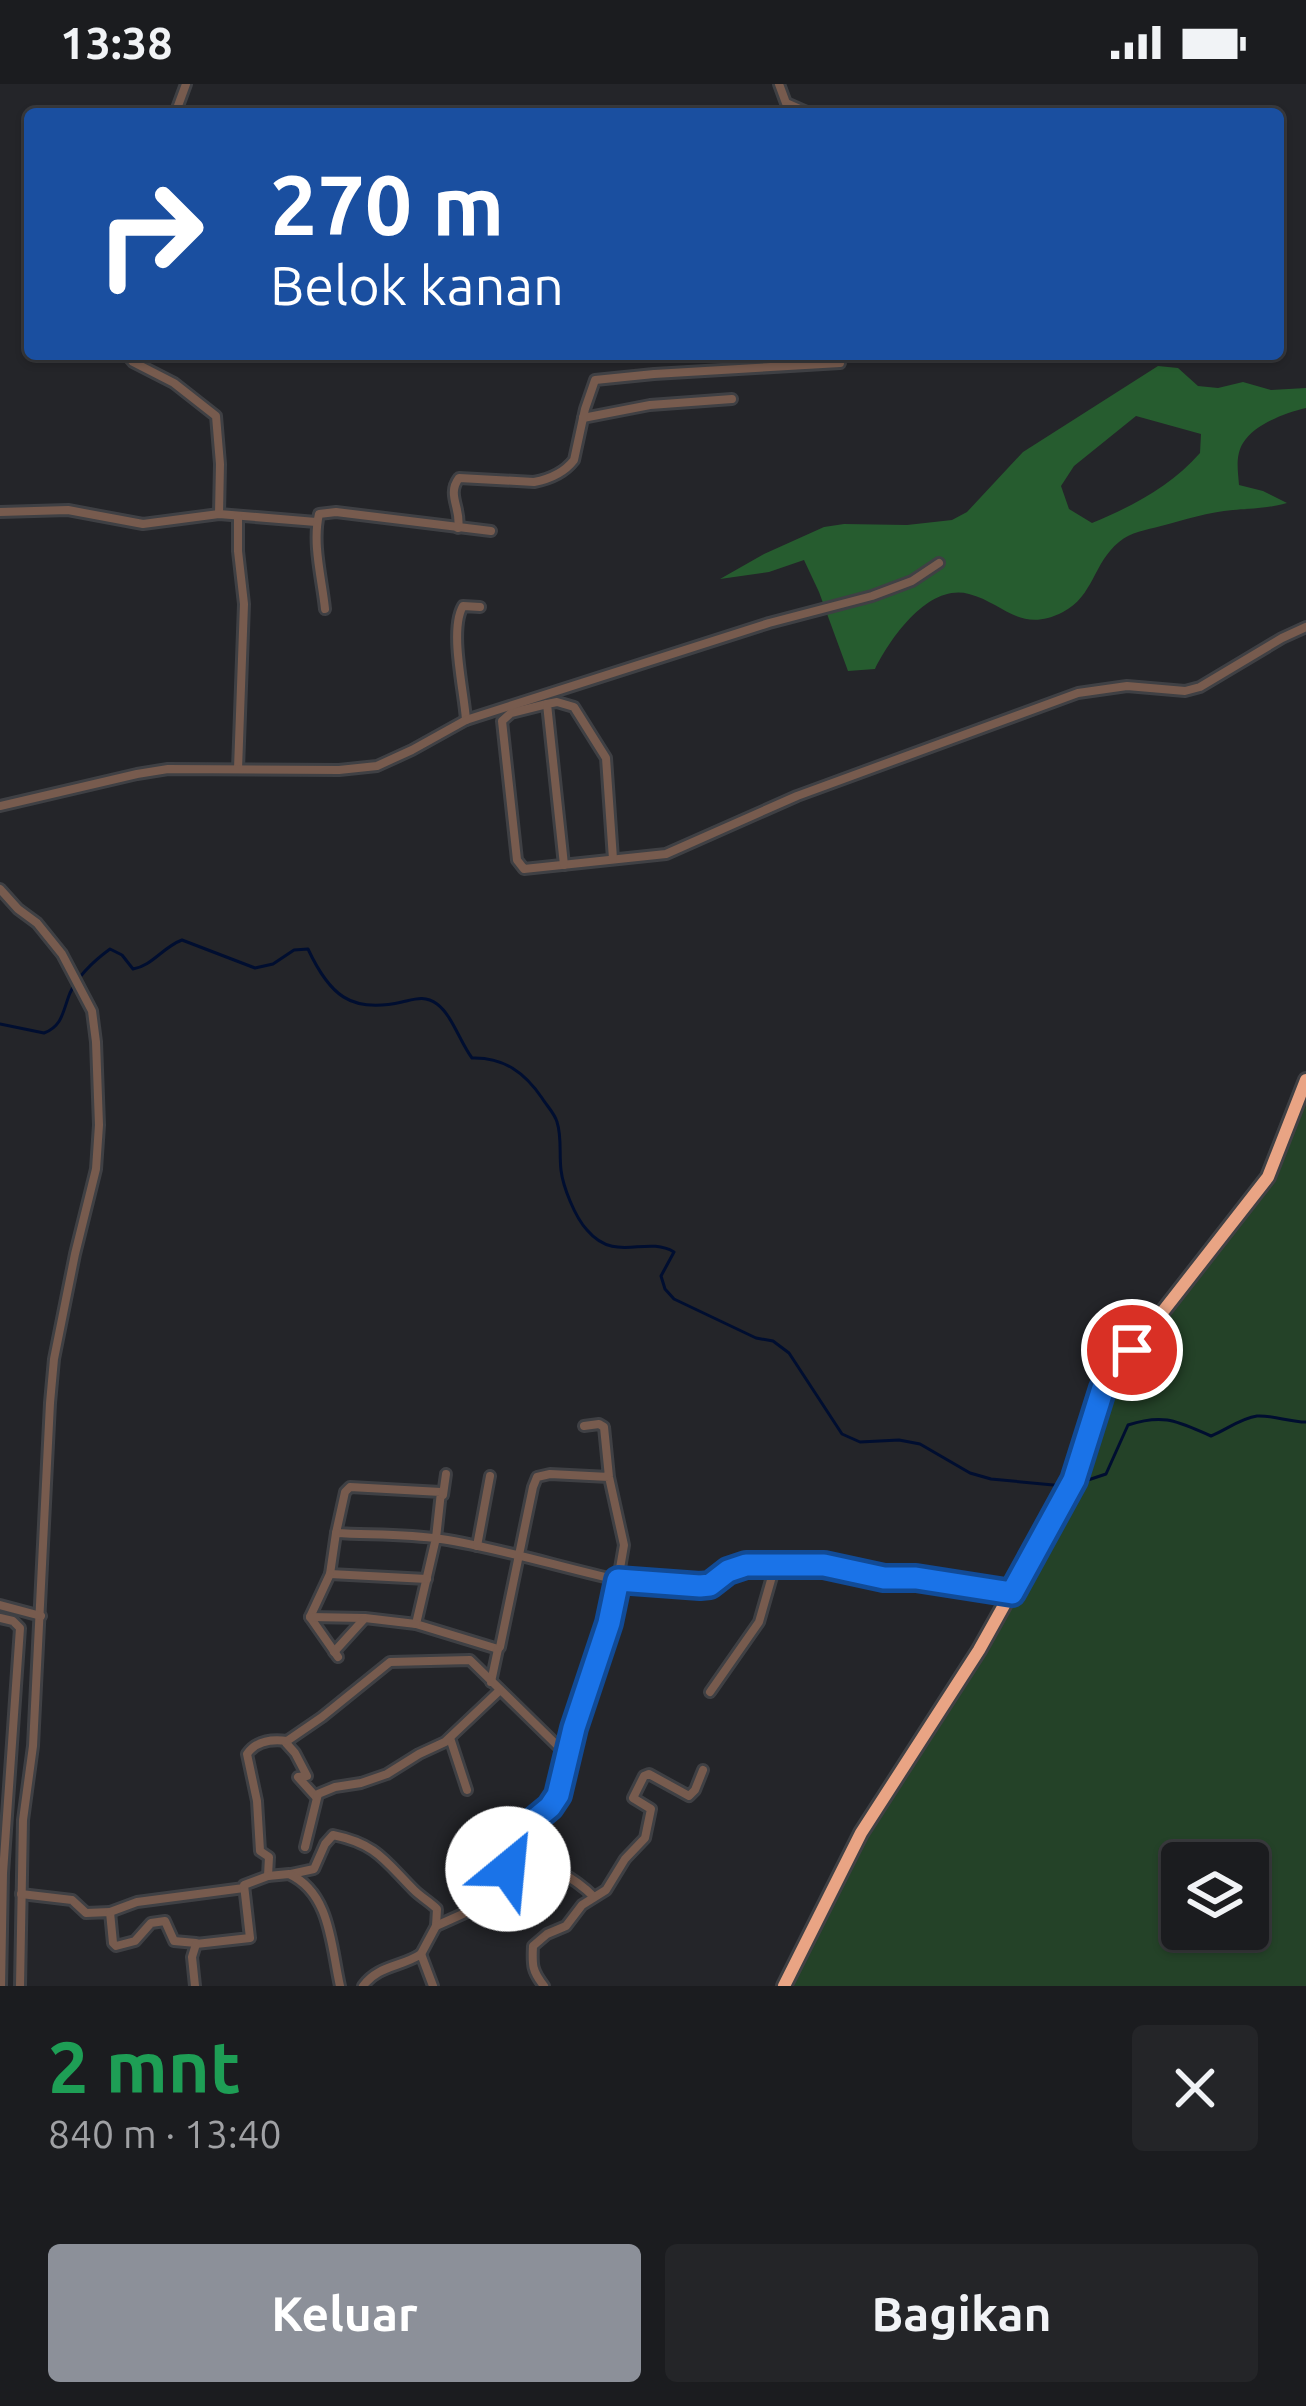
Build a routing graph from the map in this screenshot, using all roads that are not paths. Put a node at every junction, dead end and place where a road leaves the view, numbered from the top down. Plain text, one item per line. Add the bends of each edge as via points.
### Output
1 (779, 84) edge
2 (796, 108) edge
3 (133, 360) edge
4 (840, 363) dead end
5 (732, 399) dead end
6 (583, 418) junction
7 (0, 512) edge
8 (219, 514) junction
9 (238, 517) junction
10 (316, 522) junction
11 (458, 528) junction
12 (491, 530) dead end
13 (939, 563) dead end
14 (480, 607) dead end
15 (325, 609) dead end
16 (1306, 627) edge
17 (547, 704) junction
18 (466, 719) junction
19 (238, 769) junction
20 (0, 806) edge
21 (613, 860) junction
22 (563, 865) junction
23 (0, 889) edge
24 (1306, 1081) edge
25 (584, 1426) dead end
26 (446, 1474) dead end
27 (490, 1476) dead end
28 (609, 1477) junction
29 (443, 1495) junction
30 (336, 1533) junction
31 (436, 1538) junction
32 (476, 1546) junction
33 (518, 1558) junction
34 (775, 1566) junction
35 (330, 1574) junction
36 (427, 1579) junction
37 (618, 1580) junction
38 (1012, 1593) junction
39 (0, 1605) edge
40 (41, 1616) junction
41 (310, 1617) junction
42 (0, 1618) edge
43 (365, 1618) junction
44 (416, 1624) junction
45 (499, 1649) junction
46 (491, 1682) junction
47 (500, 1690) junction
48 (710, 1693) dead end
49 (450, 1738) junction
50 (287, 1741) junction
51 (566, 1755) junction
52 (703, 1770) dead end
53 (467, 1790) dead end
54 (316, 1797) junction
55 (3, 1828) edge
56 (305, 1847) dead end
57 (512, 1854) junction
58 (289, 1874) junction
59 (268, 1876) junction
60 (244, 1888) junction
61 (21, 1894) junction
62 (594, 1897) junction
63 (110, 1912) junction
64 (436, 1926) junction
65 (198, 1943) junction
66 (421, 1954) junction
67 (20, 1956) junction
68 (0, 1957) edge
69 (1, 1986) edge
70 (20, 1986) edge
71 (195, 1986) edge
72 (340, 1986) edge
73 (363, 1986) edge
74 (434, 1986) edge
75 (544, 1986) edge
76 (784, 1986) edge

1 - 2 street
3 - 8 street via 216,416
4 - 6 street via 598,380
5 - 6 street
6 - 11 street via 574,460 555,475 456,482
7 - 8 street via 68,510 143,524
8 - 9 street
9 - 10 street
9 - 19 street
10 - 11 street via 336,512
10 - 15 street
11 - 12 street
13 - 18 street via 872,596
14 - 18 street via 463,606 458,617
16 - 21 street via 1201,687 1127,686 1061,698 675,850
17 - 21 street via 574,707 606,758
17 - 22 street
17 - 22 street via 502,721 518,865
18 - 19 street via 376,766
19 - 20 street via 168,769
21 - 22 street
23 - 40 street via 62,954 95,1027 96,1169 54,1359
24 - 38 highway via 1257,1193 1103,1388 1071,1485
25 - 28 street via 604,1426
26 - 29 street
27 - 32 street
28 - 33 street via 537,1478
28 - 37 street via 625,1544
29 - 30 street via 350,1487
29 - 31 street
30 - 31 street
30 - 35 street
31 - 32 street
31 - 36 street
32 - 33 street
33 - 37 street
33 - 45 street
34 - 37 street via 738,1567 700,1586
34 - 38 street via 824,1565
34 - 48 street via 759,1622
35 - 36 street
35 - 41 street
36 - 44 street
37 - 51 street
38 - 76 highway via 861,1833
39 - 40 street
40 - 61 street
41 - 43 street
41 - 43 street via 336,1654
42 - 55 street via 20,1628
43 - 44 street
44 - 45 street
45 - 46 street
46 - 47 street
46 - 50 street via 470,1660 392,1662
47 - 49 street
47 - 51 street
49 - 53 street
49 - 54 street via 387,1774
50 - 54 street via 307,1776 298,1777
50 - 59 street via 271,1739 247,1754
51 - 57 street via 555,1800
52 - 62 street via 689,1796 644,1776 632,1798 652,1811 645,1838
54 - 56 street
55 - 68 street
57 - 62 street
57 - 64 street via 510,1894
58 - 59 street
58 - 64 street via 314,1869 331,1836 347,1838 384,1856 434,1905
58 - 72 street via 323,1910
59 - 60 street
60 - 63 street
60 - 65 street via 250,1938
61 - 63 street
61 - 67 street
62 - 75 street via 533,1946 531,1968
63 - 65 street via 116,1946 165,1921 174,1941
64 - 66 street
65 - 71 street
66 - 73 street via 377,1971
66 - 74 street
67 - 68 street
67 - 70 street
68 - 69 street

